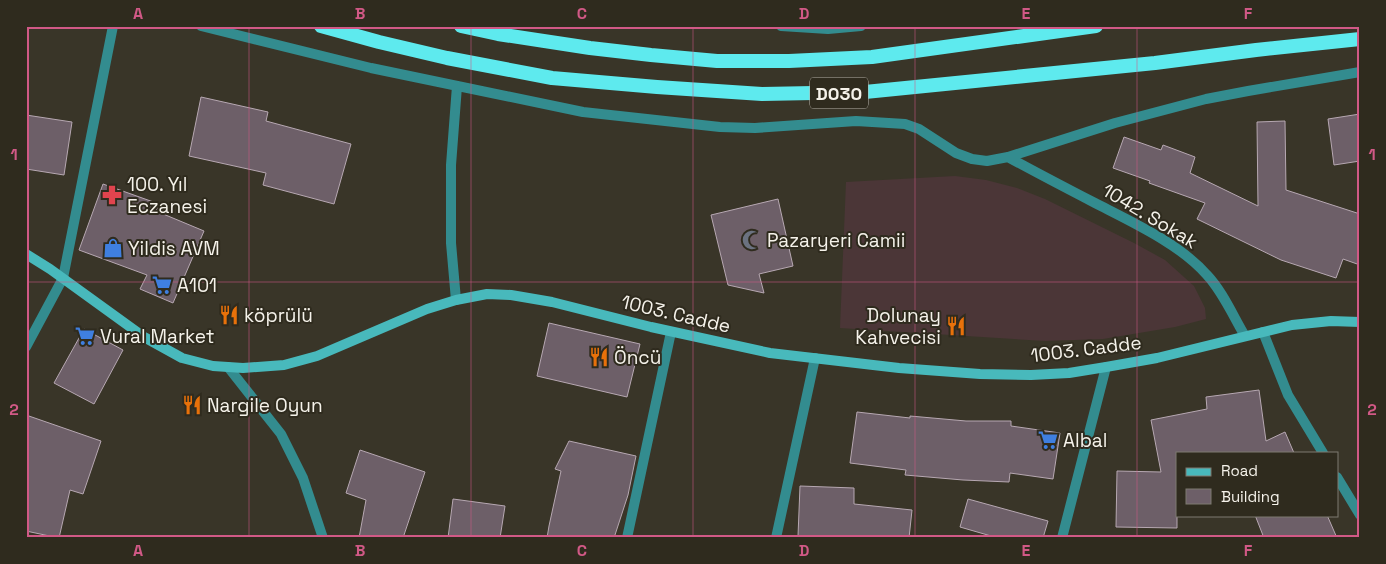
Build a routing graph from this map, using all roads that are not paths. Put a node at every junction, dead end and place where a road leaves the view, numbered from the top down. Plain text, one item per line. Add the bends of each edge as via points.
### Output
1 (113, 26) edge
2 (201, 26) edge
3 (321, 26) edge
4 (462, 26) edge
5 (781, 26) edge
6 (860, 26) edge
7 (1096, 26) edge
8 (1360, 39) edge
9 (1360, 72) edge
10 (458, 86) junction
11 (1008, 157) junction
12 (26, 254) edge
13 (63, 278) junction
14 (456, 300) junction
15 (1360, 322) edge
16 (671, 332) junction
17 (1263, 332) junction
18 (1245, 336) junction
19 (26, 347) edge
20 (815, 358) junction
21 (228, 367) junction
22 (1106, 367) junction
23 (1322, 452) edge
24 (1338, 479) edge
25 (1360, 515) edge
26 (323, 538) edge
27 (628, 538) edge
28 (776, 538) edge
29 (1062, 538) edge

1 - 13 street
2 - 10 street
3 - 8 highway, D030 via 447,58 552,78 762,94 866,92
4 - 7 highway, D030 via 651,55 717,61 789,61 872,57
5 - 6 street via 828,29
9 - 11 street via 1206,99 1115,123
10 - 11 street via 583,112 720,127 755,128 856,121 905,124 972,159 987,161
10 - 14 street via 450,165 450,243
11 - 18 street, 1042. Sokak via 1172,245 1208,275
12 - 13 main road, 1003. Cadde
13 - 19 street
13 - 21 main road, 1003. Cadde via 144,337 182,358
14 - 16 main road, 1003. Cadde via 487,294 511,295
14 - 21 main road, 1003. Cadde via 317,356 284,365
15 - 17 main road, 1003. Cadde via 1292,325
16 - 20 main road, 1003. Cadde
16 - 27 street
17 - 18 main road, 1003. Cadde
17 - 23 street via 1288,395
18 - 22 main road, 1003. Cadde
20 - 22 main road, 1003. Cadde via 980,374 1069,373
20 - 28 street
21 - 26 street via 281,434 303,478
22 - 29 street
24 - 25 street

